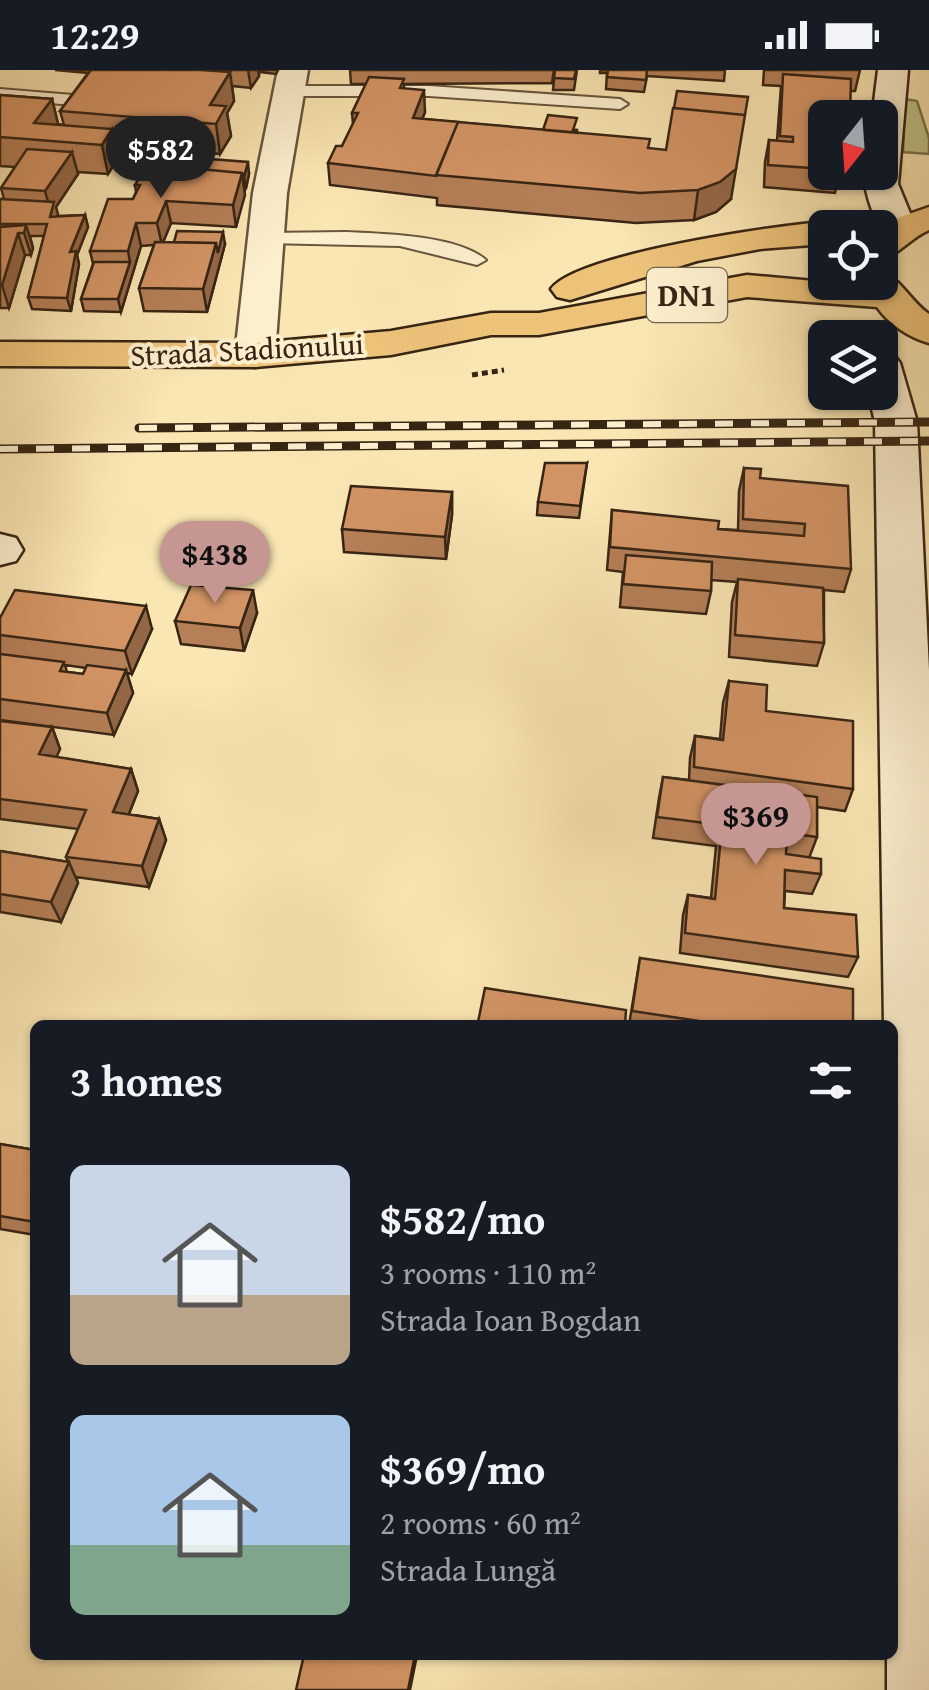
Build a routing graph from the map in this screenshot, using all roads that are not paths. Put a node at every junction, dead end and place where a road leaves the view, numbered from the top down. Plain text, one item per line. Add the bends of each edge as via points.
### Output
1 (910, 74) edge
2 (291, 81) edge
3 (0, 94) edge
4 (74, 100) edge
5 (620, 104) dead end
6 (889, 210) edge
7 (808, 235) edge
8 (266, 238) junction
9 (477, 260) dead end
10 (894, 311) edge
11 (492, 324) junction
12 (0, 354) edge
13 (255, 355) junction
14 (929, 386) edge
15 (893, 410) edge
16 (896, 422) junction
17 (914, 524) edge
18 (925, 1370) edge
19 (928, 1690) edge

1 - 6 main road via 881,184
2 - 5 lane
2 - 8 main road
3 - 4 lane
7 - 11 main road, Strada Stadionului / DN1 via 724,244 617,271
8 - 9 lane via 406,241
8 - 13 main road
10 - 11 main road, Strada Stadionului / DN1 via 746,286 540,324
11 - 13 main road, Strada Stadionului / DN1 via 391,343
12 - 13 main road, Strada Stadionului / DN1
14 - 16 main road
15 - 16 main road
16 - 17 main road
17 - 18 main road
18 - 19 main road

